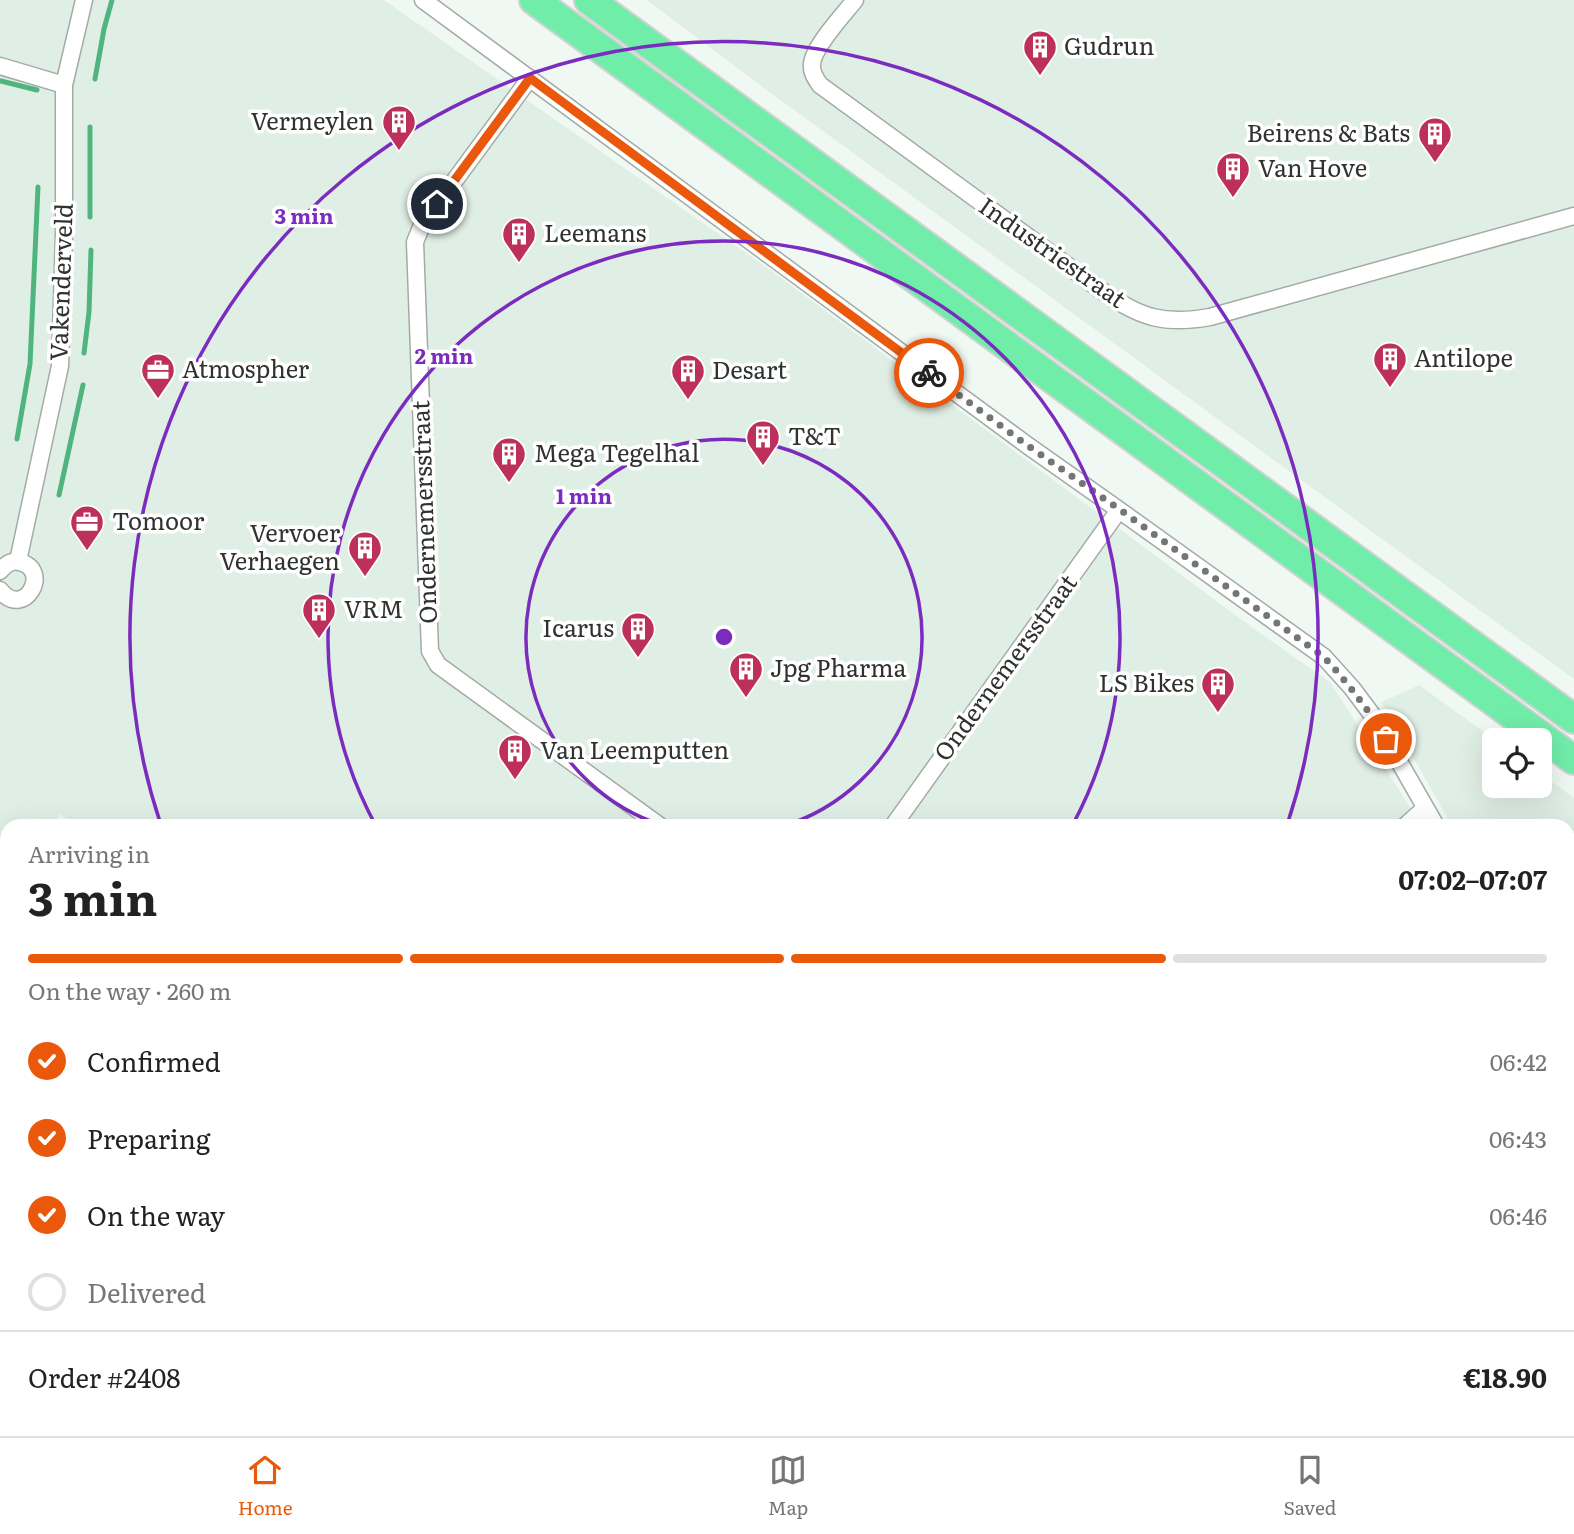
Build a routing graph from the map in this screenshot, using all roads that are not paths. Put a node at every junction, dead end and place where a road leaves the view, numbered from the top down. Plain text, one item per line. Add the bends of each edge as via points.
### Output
1 (83, 0) edge
2 (423, 0) edge
3 (534, 0) edge
4 (589, 0) edge
5 (855, 0) edge
6 (0, 66) edge
7 (530, 78) junction
8 (64, 85) junction
9 (1574, 216) edge
10 (1119, 509) junction
11 (18, 561) junction
12 (0, 571) edge
13 (0, 590) edge
14 (1574, 719) edge
15 (1574, 760) edge
16 (1425, 808) junction
17 (650, 819) edge
18 (898, 819) edge
19 (1413, 819) edge
20 (1432, 819) edge

1 - 8 street, Vakenderveld
2 - 7 street
3 - 15 highway
4 - 14 highway
5 - 9 street, Industriestraat via 812,60 820,85 1105,293 1151,317 1186,322 1210,317
6 - 8 street
7 - 10 street
7 - 17 street, Ondernemersstraat via 422,225 415,242 430,651 438,665
8 - 11 street, Vakenderveld via 60,366
10 - 16 street via 1324,657 1373,716
10 - 18 street, Ondernemersstraat
11 - 12 street
11 - 13 street via 30,567 34,587 26,597 14,599
16 - 19 street
16 - 20 street

